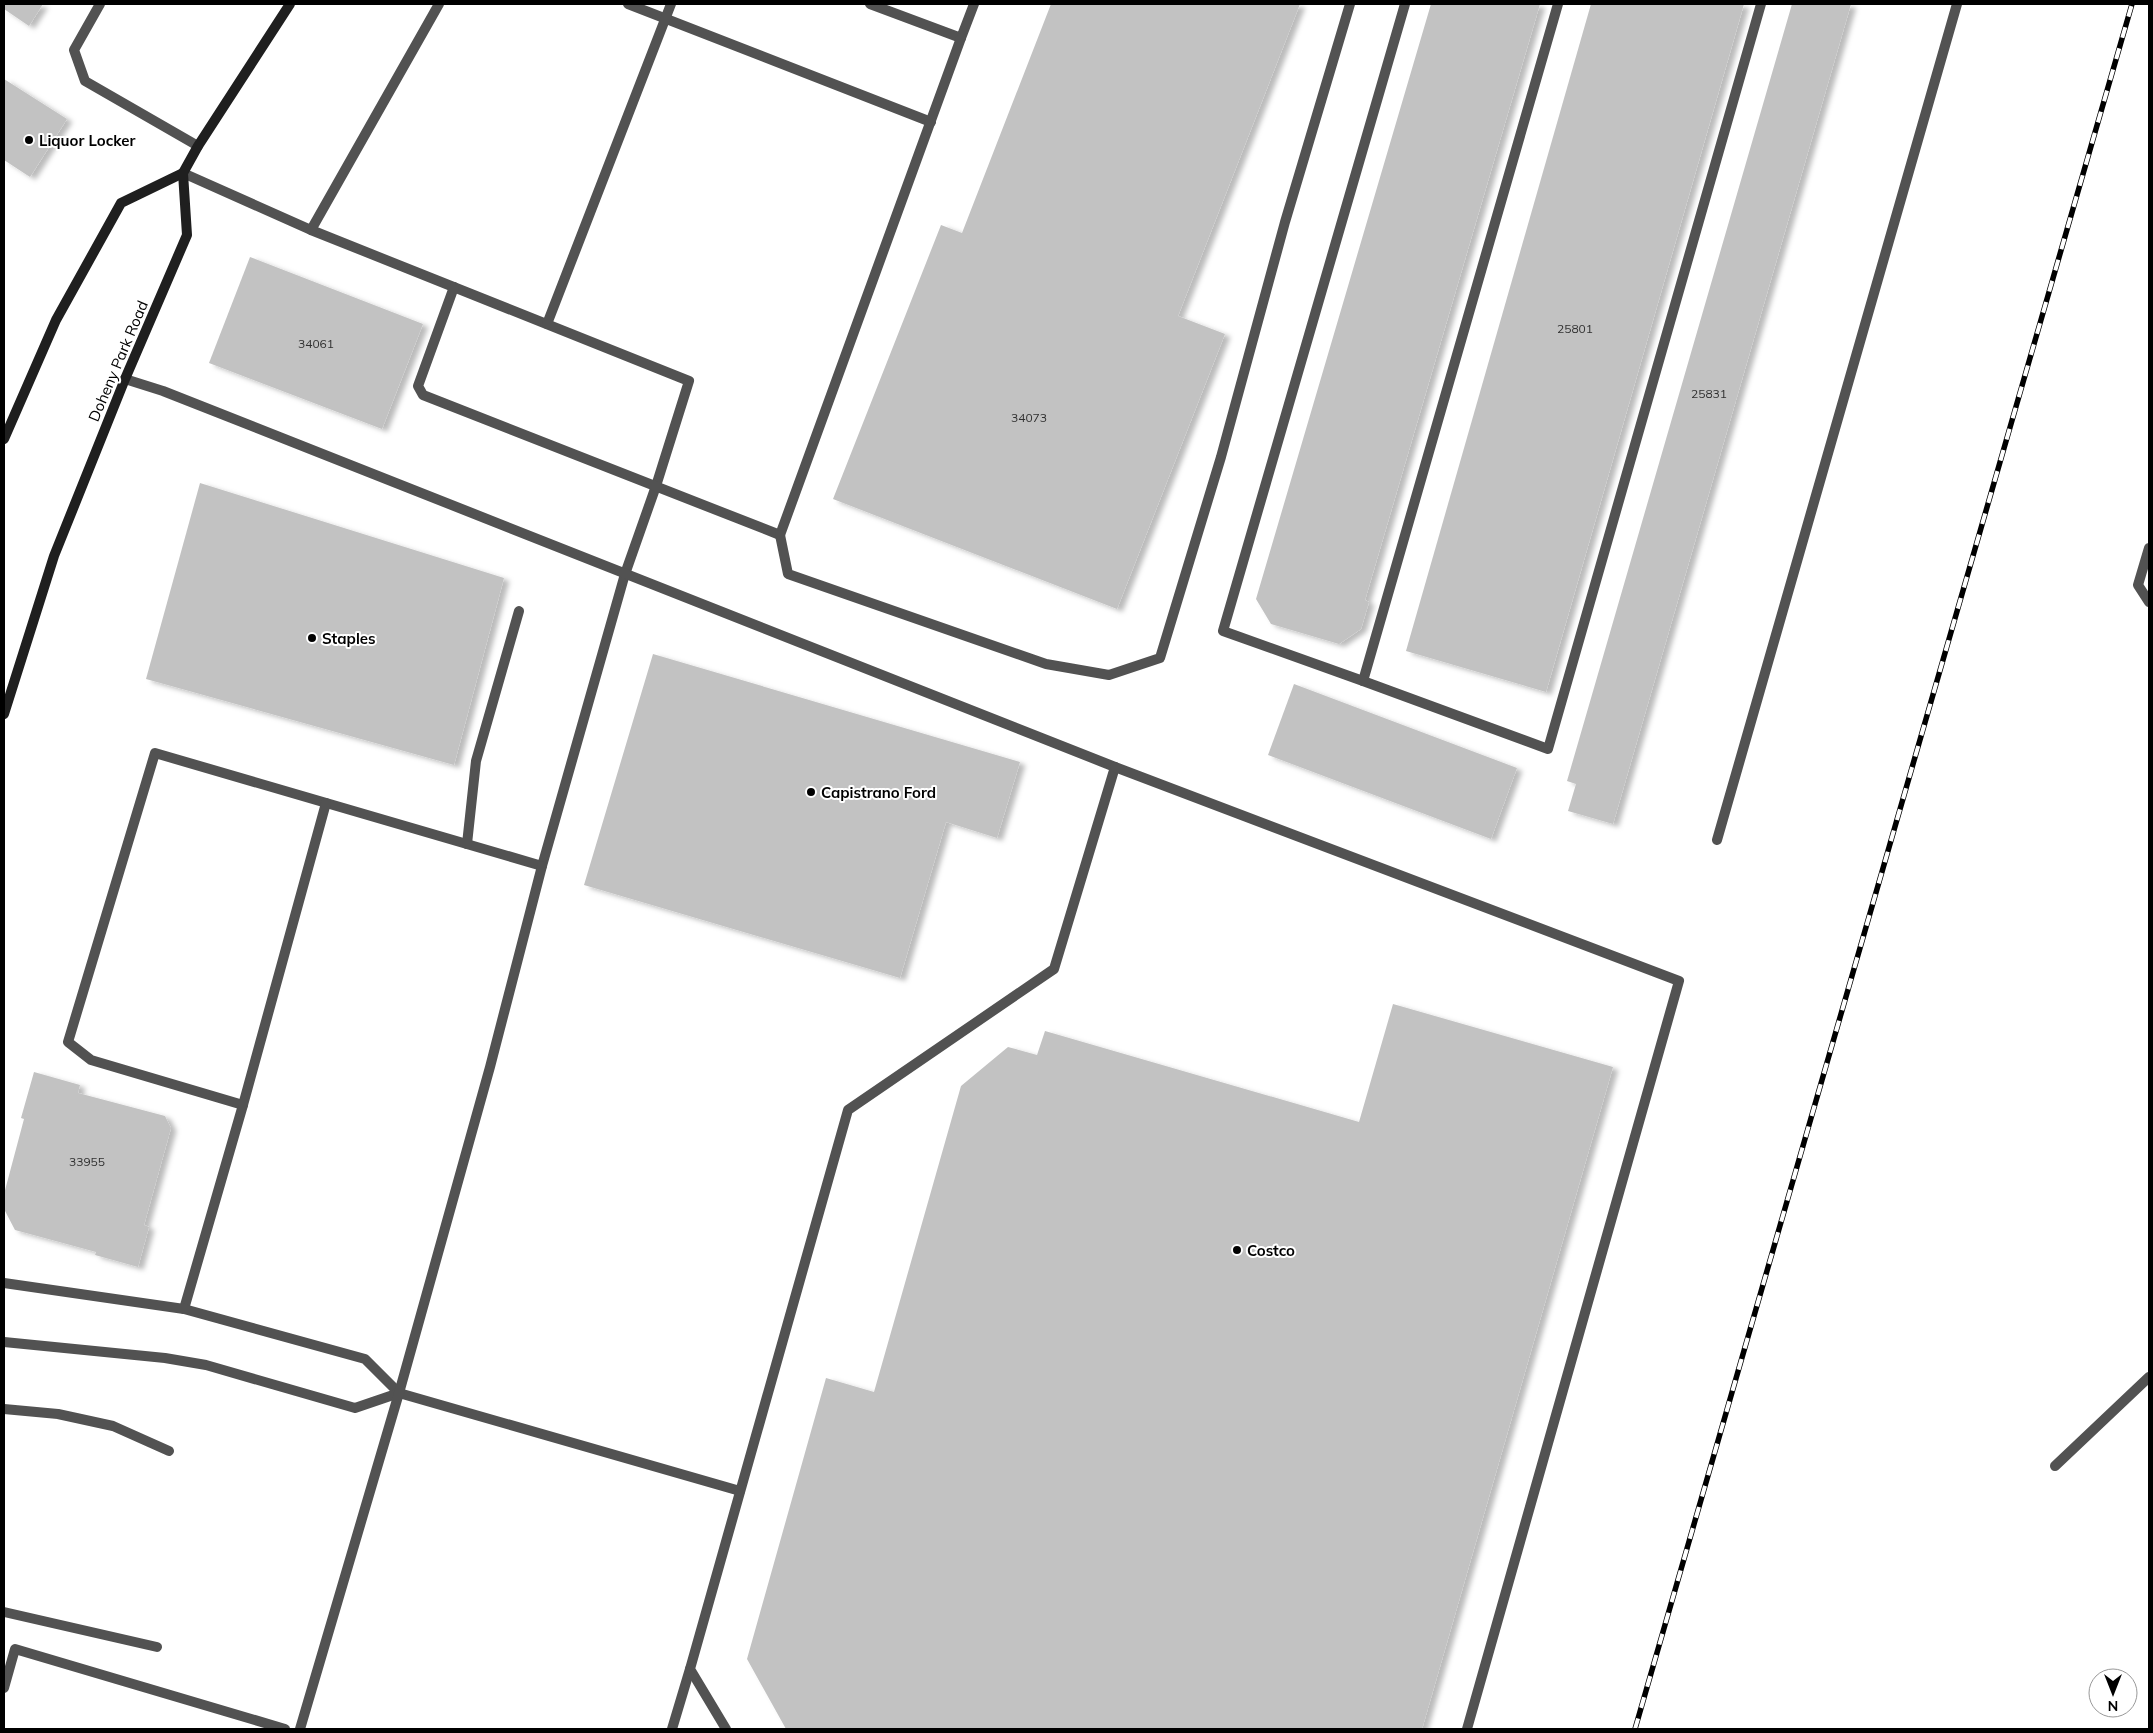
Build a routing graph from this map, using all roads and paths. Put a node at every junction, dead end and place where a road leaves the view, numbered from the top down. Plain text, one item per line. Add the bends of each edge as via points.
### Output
1 (100, 4) edge
2 (290, 4) edge
3 (439, 4) edge
4 (628, 4) edge
5 (670, 4) edge
6 (870, 4) edge
7 (974, 4) edge
8 (1350, 4) edge
9 (1405, 4) edge
10 (1558, 4) edge
11 (1761, 4) edge
12 (1957, 4) edge
13 (665, 17) junction
14 (961, 38) junction
15 (931, 122) junction
16 (198, 146) junction
17 (183, 173) junction
18 (311, 230) junction
19 (454, 287) junction
20 (547, 324) junction
21 (125, 379) junction
22 (4, 439) edge
23 (656, 486) junction
24 (780, 535) junction
25 (2149, 548) edge
26 (625, 574) junction
27 (2149, 602) edge
28 (519, 612) dead end
29 (1363, 681) junction
30 (4, 714) edge
31 (1115, 767) junction
32 (326, 803) junction
33 (1717, 840) dead end
34 (467, 844) junction
35 (542, 866) junction
36 (243, 1105) junction
37 (4, 1283) edge
38 (184, 1309) junction
39 (4, 1342) edge
40 (2149, 1377) edge
41 (399, 1393) junction
42 (4, 1409) edge
43 (169, 1452) dead end
44 (2055, 1466) dead end
45 (740, 1491) junction
46 (4, 1612) edge
47 (157, 1647) dead end
48 (690, 1669) junction
49 (4, 1688) edge
50 (285, 1729) edge
51 (300, 1729) edge
52 (672, 1729) edge
53 (726, 1729) edge
54 (1467, 1729) edge

1 - 16 lane via 74,50 85,81
2 - 16 main road
3 - 18 lane
4 - 13 lane
5 - 13 lane
6 - 14 lane
7 - 14 lane
8 - 24 lane via 1285,222 1221,457 1160,658 1109,674 1046,664 788,574
9 - 29 lane via 1223,631
10 - 29 lane
11 - 29 lane via 1548,750
12 - 33 lane
13 - 15 lane
13 - 20 lane
14 - 15 lane
15 - 24 lane
16 - 17 main road
17 - 18 lane
17 - 21 main road, Doheny Park Road via 187,235
17 - 22 main road via 121,203 56,320
18 - 19 lane
19 - 20 lane
19 - 23 lane via 418,386 424,395
20 - 23 lane via 689,381
21 - 26 lane via 163,391
21 - 30 main road, Doheny Park Road via 54,556
23 - 24 lane
23 - 26 lane
25 - 27 lane via 2138,585
26 - 31 lane
26 - 35 lane
28 - 34 lane via 476,761
31 - 45 lane via 1054,969 848,1110
31 - 54 lane via 1678,981
32 - 34 lane
32 - 36 lane
32 - 36 lane via 155,753 68,1042 91,1060
34 - 35 lane
35 - 41 lane
36 - 38 lane
37 - 38 lane
38 - 41 lane via 364,1359
39 - 41 lane via 206,1364 355,1408
40 - 44 lane
41 - 45 lane
41 - 51 lane
42 - 43 lane via 58,1414 113,1426
45 - 48 lane
46 - 47 lane
48 - 52 lane
48 - 53 lane
49 - 50 lane via 15,1649

